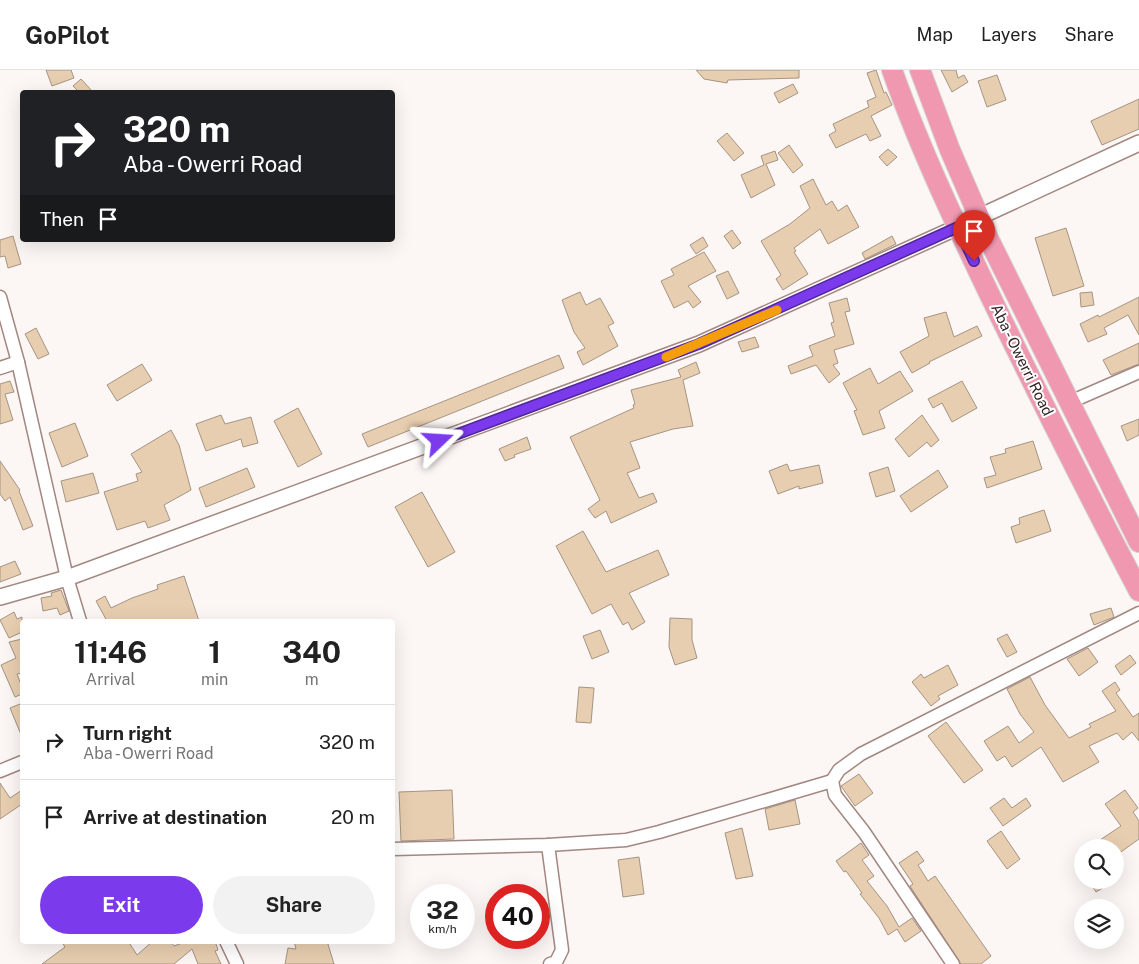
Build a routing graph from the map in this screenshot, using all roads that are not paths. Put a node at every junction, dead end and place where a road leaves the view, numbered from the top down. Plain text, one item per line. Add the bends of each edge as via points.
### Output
1 (892, 70) edge
2 (920, 70) edge
3 (1139, 143) edge
4 (979, 217) junction
5 (958, 227) junction
6 (0, 297) edge
7 (18, 362) junction
8 (0, 368) edge
9 (1139, 372) edge
10 (1070, 402) junction
11 (1103, 469) junction
12 (1081, 479) junction
13 (1139, 542) edge
14 (67, 578) junction
15 (1139, 591) edge
16 (0, 598) edge
17 (1139, 613) edge
18 (79, 619) edge
19 (20, 763) edge
20 (0, 771) edge
21 (832, 781) junction
22 (548, 845) junction
23 (395, 849) edge
24 (227, 944) edge
25 (237, 964) edge
26 (550, 964) edge
27 (953, 964) edge

1 - 5 highway, Aba - Owerri Road
2 - 4 highway, Aba - Owerri Road
3 - 4 street
4 - 10 highway, Aba - Owerri Road
5 - 12 highway, Aba - Owerri Road
5 - 14 street via 699,344
6 - 7 street
7 - 8 street
7 - 14 street
9 - 10 street
10 - 11 highway, Aba - Owerri Road
11 - 12 highway
11 - 13 highway, Aba - Owerri Road
12 - 15 highway, Aba - Owerri Road
14 - 16 street
14 - 18 street
17 - 21 street via 861,754 838,770
19 - 20 street
21 - 22 street via 626,840
21 - 27 street via 835,796 864,832
22 - 23 street
22 - 26 street via 562,950 556,962
24 - 25 street

